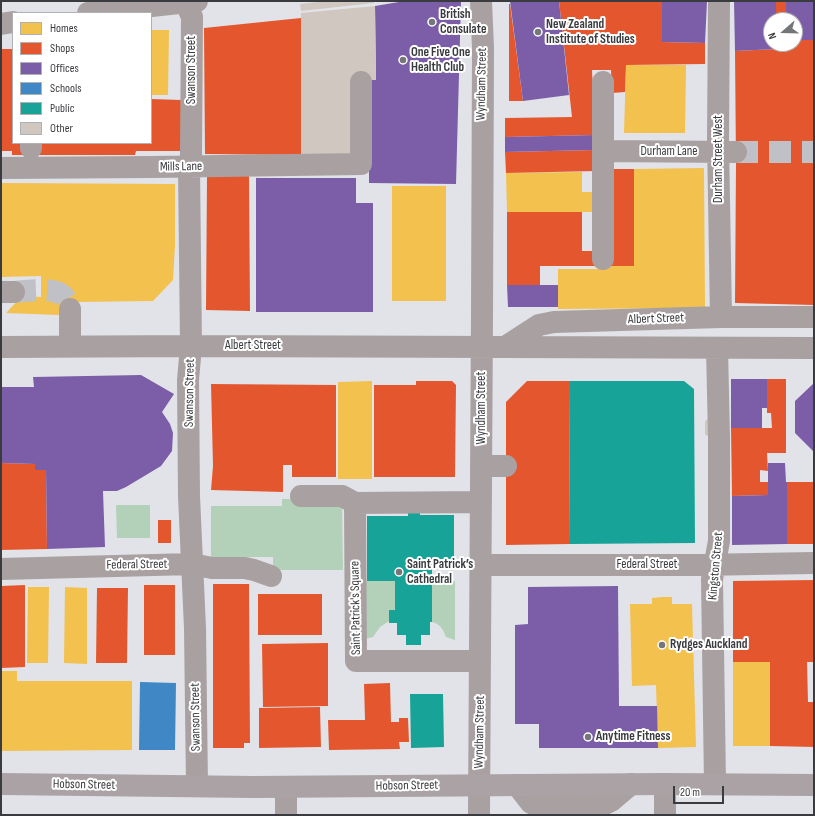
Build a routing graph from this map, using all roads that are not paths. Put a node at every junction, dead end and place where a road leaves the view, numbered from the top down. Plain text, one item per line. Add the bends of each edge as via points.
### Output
1 (189, 1) edge
2 (481, 1) edge
3 (719, 1) edge
4 (96, 12) edge
5 (12, 22) edge
6 (1, 24) edge
7 (361, 82) dead end
8 (603, 82) dead end
9 (603, 151) junction
10 (727, 152) junction
11 (189, 167) junction
12 (1, 168) edge
13 (603, 260) dead end
14 (70, 309) tunnel mouth
15 (721, 317) junction
16 (814, 317) edge
17 (70, 346) junction
18 (191, 346) junction
19 (1, 347) edge
20 (482, 347) junction
21 (505, 347) junction
22 (717, 348) junction
23 (814, 348) edge
24 (481, 466) junction
25 (506, 466) dead end
26 (301, 496) dead end
27 (481, 502) junction
28 (355, 503) junction
29 (814, 563) edge
30 (192, 564) junction
31 (481, 565) junction
32 (715, 565) junction
33 (1, 569) edge
34 (271, 576) dead end
35 (480, 661) junction
36 (1, 784) edge
37 (665, 784) junction
38 (715, 784) junction
39 (814, 784) edge
40 (479, 785) junction
41 (197, 786) junction
42 (286, 787) junction
43 (286, 815) edge
44 (479, 815) edge
45 (665, 815) edge

1 - 4 street
1 - 11 street, Swanson Street via 192,17
2 - 20 street, Wyndham Street
3 - 10 street, Durham Street West
5 - 6 street
7 - 11 street, Mills Lane via 361,164
8 - 9 street
9 - 10 street, Durham Lane
9 - 13 street
10 - 15 street, Durham Street West
11 - 12 street, Mills Lane
11 - 18 street, Swanson Street
14 - 17 street
15 - 16 street, Albert Street
15 - 21 street, Albert Street via 546,323
17 - 18 street, Albert Street
17 - 19 street, Albert Street
18 - 20 street, Albert Street
18 - 30 street, Swanson Street via 188,390
20 - 21 street, Albert Street
20 - 24 street, Wyndham Street
21 - 22 street, Albert Street
22 - 23 street, Albert Street
22 - 32 street, Kingston Street via 719,541
24 - 25 street
24 - 27 street, Wyndham Street
26 - 28 street via 342,496
27 - 28 street
27 - 31 street, Wyndham Street
28 - 35 street, Saint Patrick's Square via 356,661
29 - 32 street, Federal Street
30 - 33 street, Federal Street
30 - 34 street, Federal Street via 212,568 245,568
30 - 41 street, Swanson Street
31 - 32 street, Federal Street
31 - 35 street, Wyndham Street
32 - 38 street, Kingston Street via 712,580
35 - 40 street, Wyndham Street
36 - 41 main road, Hobson Street
37 - 38 main road, Hobson Street
37 - 40 main road, Hobson Street
37 - 45 street
38 - 39 main road, Hobson Street
40 - 42 main road, Hobson Street
40 - 44 street, Wyndham Street
41 - 42 main road, Hobson Street
42 - 43 street

